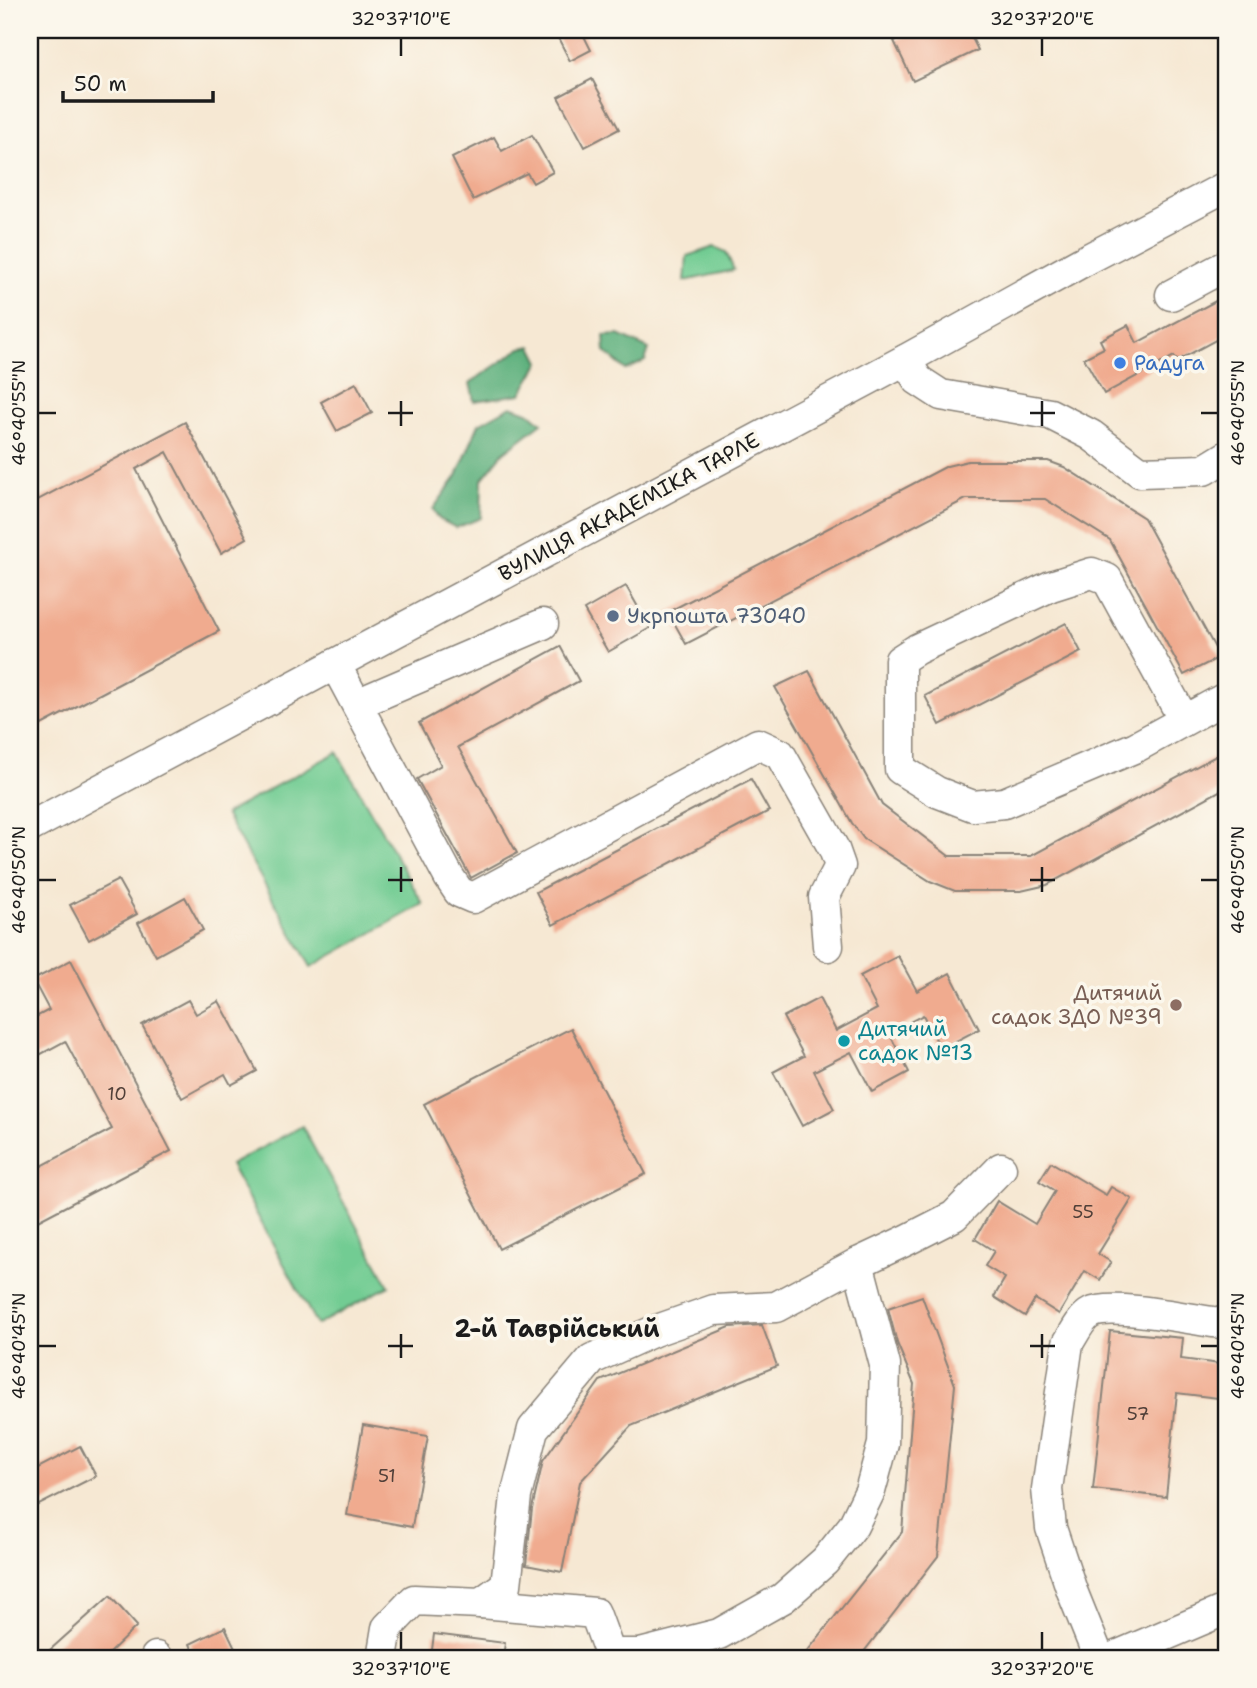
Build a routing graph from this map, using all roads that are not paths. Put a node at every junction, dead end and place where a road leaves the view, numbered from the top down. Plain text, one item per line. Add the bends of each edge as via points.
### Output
1 (1227, 186) edge
2 (1227, 265) edge
3 (1171, 295) dead end
4 (905, 360) junction
5 (1227, 456) edge
6 (543, 624) dead end
7 (335, 664) junction
8 (1227, 696) edge
9 (357, 704) junction
10 (1184, 720) junction
11 (30, 827) edge
12 (828, 946) dead end
13 (1002, 1168) dead end
14 (858, 1263) junction
15 (1227, 1324) edge
16 (481, 1603) junction
17 (1227, 1609) edge
18 (382, 1658) edge
19 (1099, 1658) edge
20 (1112, 1658) edge

1 - 4 street, ВУЛИЦЯ АКАДЕМІКА ТАРЛЕ
2 - 3 street
4 - 5 street via 918,380 941,396 1050,414 1091,435 1140,472 1204,470
4 - 7 street, ВУЛИЦЯ АКАДЕМІКА ТАРЛЕ
6 - 9 street
7 - 9 street
7 - 11 street, ВУЛИЦЯ АКАДЕМІКА ТАРЛЕ
8 - 10 street
9 - 12 street via 449,877 458,892 473,898 758,744 780,754 841,866 824,897
10 - 10 street via 1136,747 1004,803 973,806 937,792 900,769 900,660 1040,591 1092,573 1107,579
13 - 14 street via 954,1216
14 - 16 street via 776,1307 714,1310 592,1359 533,1429 516,1496 506,1585
14 - 16 street via 885,1365 883,1444 870,1491 853,1526 825,1561 783,1598 719,1634 640,1654 610,1654 595,1613
15 - 19 street via 1114,1309 1090,1314 1068,1343 1047,1489 1051,1528
16 - 18 street via 414,1600 387,1628
17 - 20 street

